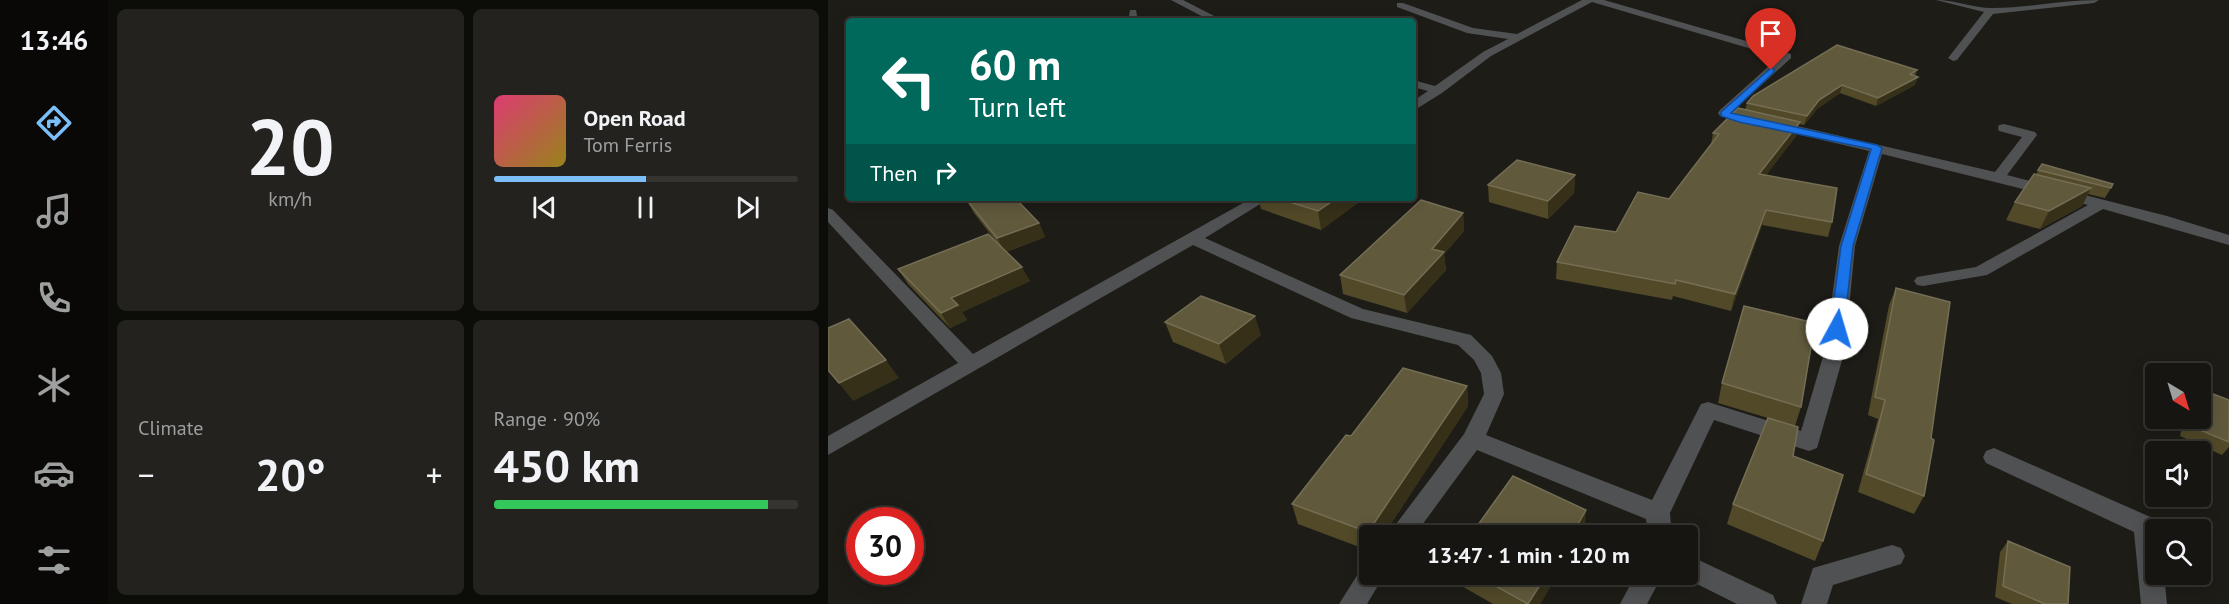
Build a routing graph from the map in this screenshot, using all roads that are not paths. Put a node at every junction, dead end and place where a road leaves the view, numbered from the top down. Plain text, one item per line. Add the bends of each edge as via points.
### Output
1 (1176, 0) edge
2 (1589, 0) edge
3 (1594, 0) edge
4 (1941, 0) edge
5 (2094, 0) edge
6 (1400, 5) dead end
7 (1990, 11) junction
8 (1213, 18) edge
9 (1517, 37) junction
10 (1953, 58) dead end
11 (1416, 84) edge
12 (1438, 90) junction
13 (1416, 105) edge
14 (2004, 128) dead end
15 (1877, 148) junction
16 (1998, 177) junction
17 (1258, 201) edge
18 (2100, 204) junction
19 (828, 213) edge
20 (1193, 239) junction
21 (2229, 240) edge
22 (1923, 281) dead end
23 (971, 363) junction
24 (1473, 439) junction
25 (828, 446) edge
26 (1994, 457) dead end
27 (1659, 524) edge
28 (1407, 525) edge
29 (1892, 556) dead end
30 (1698, 572) edge
31 (1365, 585) edge
32 (1644, 585) edge
33 (1352, 604) edge
34 (1633, 604) edge
35 (1764, 604) edge
36 (1814, 604) edge
37 (2154, 604) edge

1 - 8 street
2 - 9 street
3 - 15 street via 1787,56 1724,114
4 - 7 street
5 - 7 street
6 - 9 street via 1471,31
7 - 10 street
9 - 12 street via 1486,54
11 - 12 street
12 - 13 street
14 - 16 street via 2030,135
15 - 16 street
15 - 27 street via 1847,246 1835,350 1809,442 1708,410
16 - 18 street
17 - 20 street
18 - 21 street
18 - 22 street via 1981,271
19 - 23 street
20 - 23 street
20 - 24 street via 1358,314 1464,340 1482,356 1491,373 1494,394
23 - 25 street
24 - 27 street
24 - 28 street
26 - 37 street via 2146,526
29 - 36 street via 1822,576
30 - 35 street
31 - 33 street
32 - 34 street

